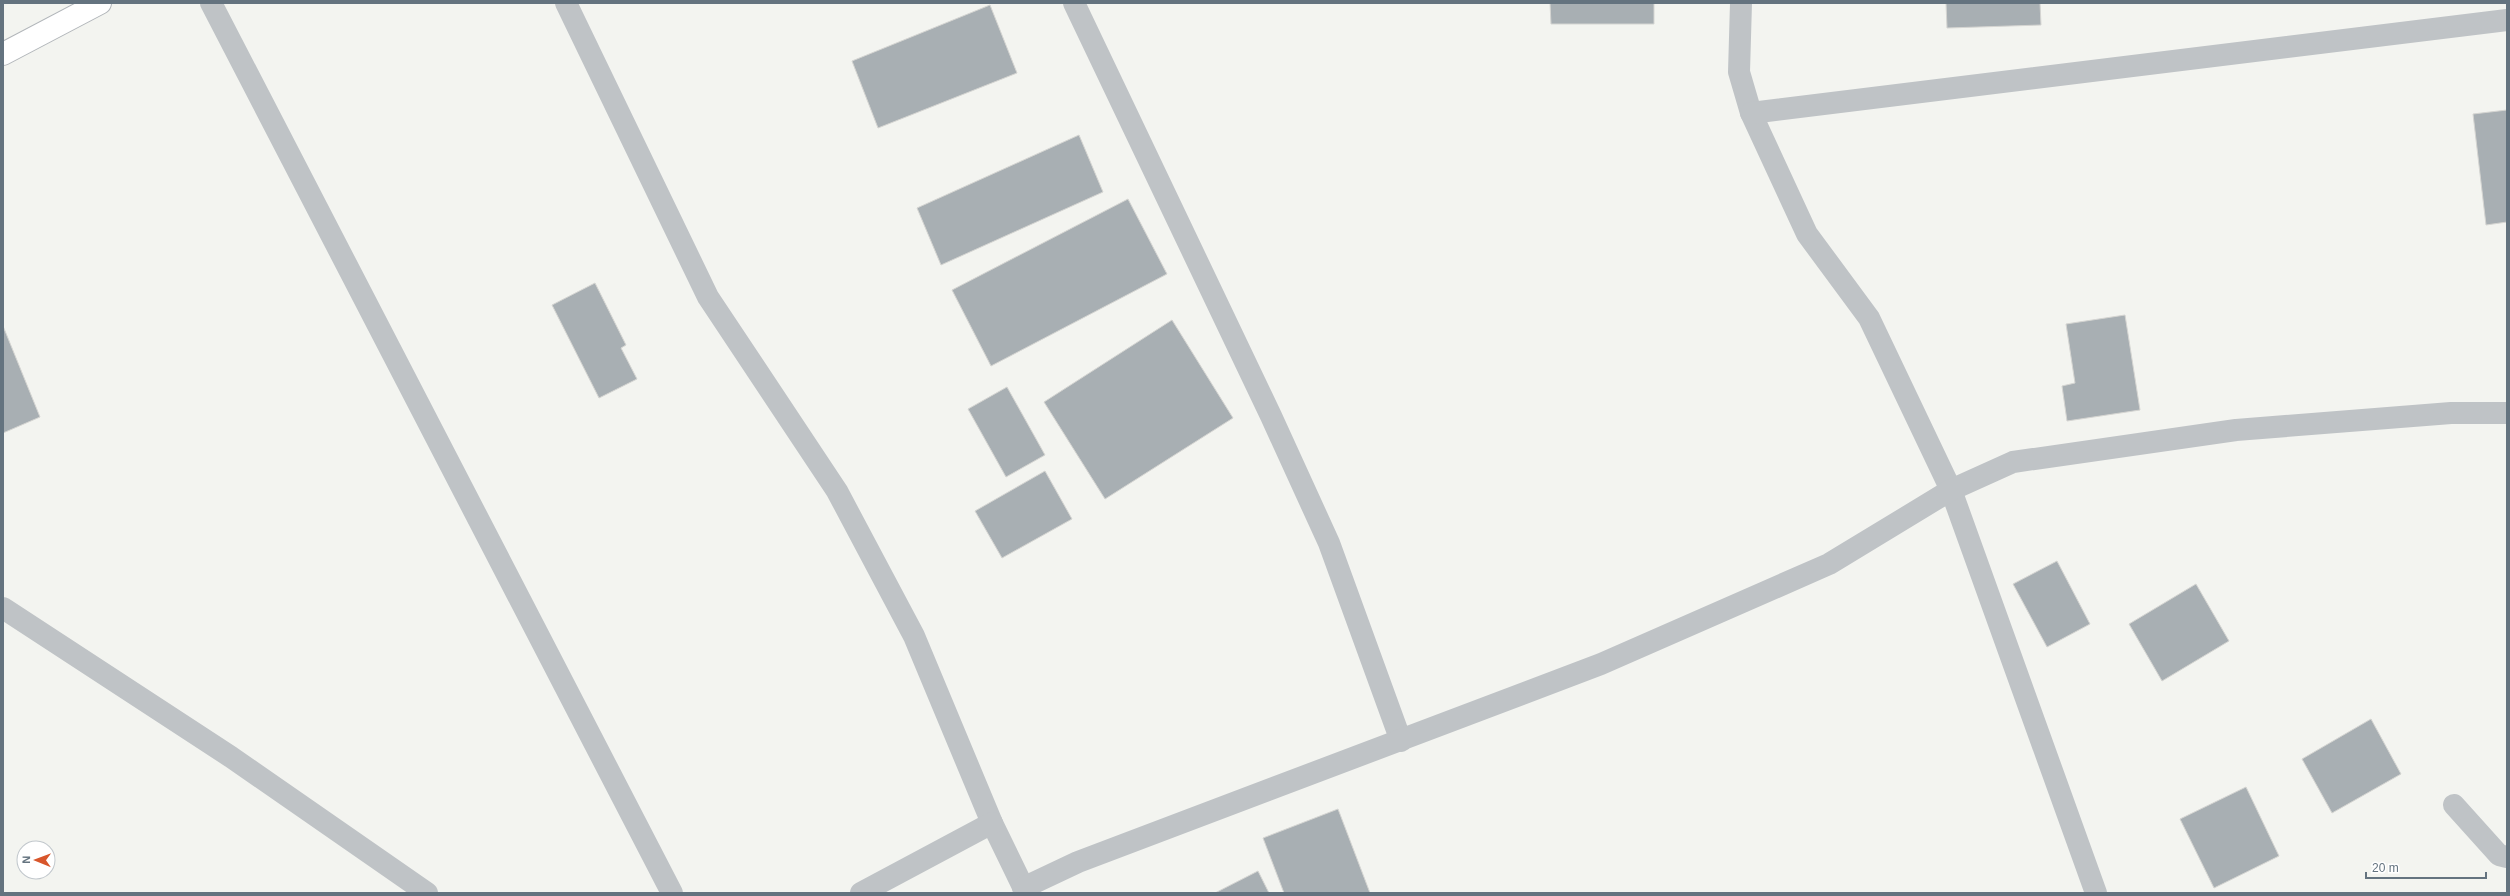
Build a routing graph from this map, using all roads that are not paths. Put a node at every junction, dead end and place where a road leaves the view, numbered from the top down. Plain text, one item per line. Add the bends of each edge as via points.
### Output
1 (100, 3) edge
2 (211, 3) edge
3 (566, 3) edge
4 (1074, 3) edge
5 (1741, 3) edge
6 (2507, 20) edge
7 (3, 54) edge
8 (1751, 113) junction
9 (2507, 413) edge
10 (1951, 490) junction
11 (3, 608) edge
12 (1401, 741) junction
13 (2454, 805) dead end
14 (992, 822) junction
15 (2507, 857) edge
16 (1024, 890) edge
17 (427, 893) edge
18 (672, 893) edge
19 (861, 893) edge
20 (2096, 893) edge

1 - 7 street
2 - 18 street
3 - 14 street via 708,297 837,491 914,636
4 - 12 street via 1329,543
5 - 8 street via 1739,72
6 - 8 street
8 - 10 street via 1807,234 1869,318
9 - 10 street via 2451,413 2251,429 2137,444 2013,462
10 - 12 street via 1829,564 1602,664
10 - 20 street
11 - 17 street via 231,757
12 - 16 street via 1078,862
13 - 15 street via 2499,855
14 - 16 street
14 - 19 street

